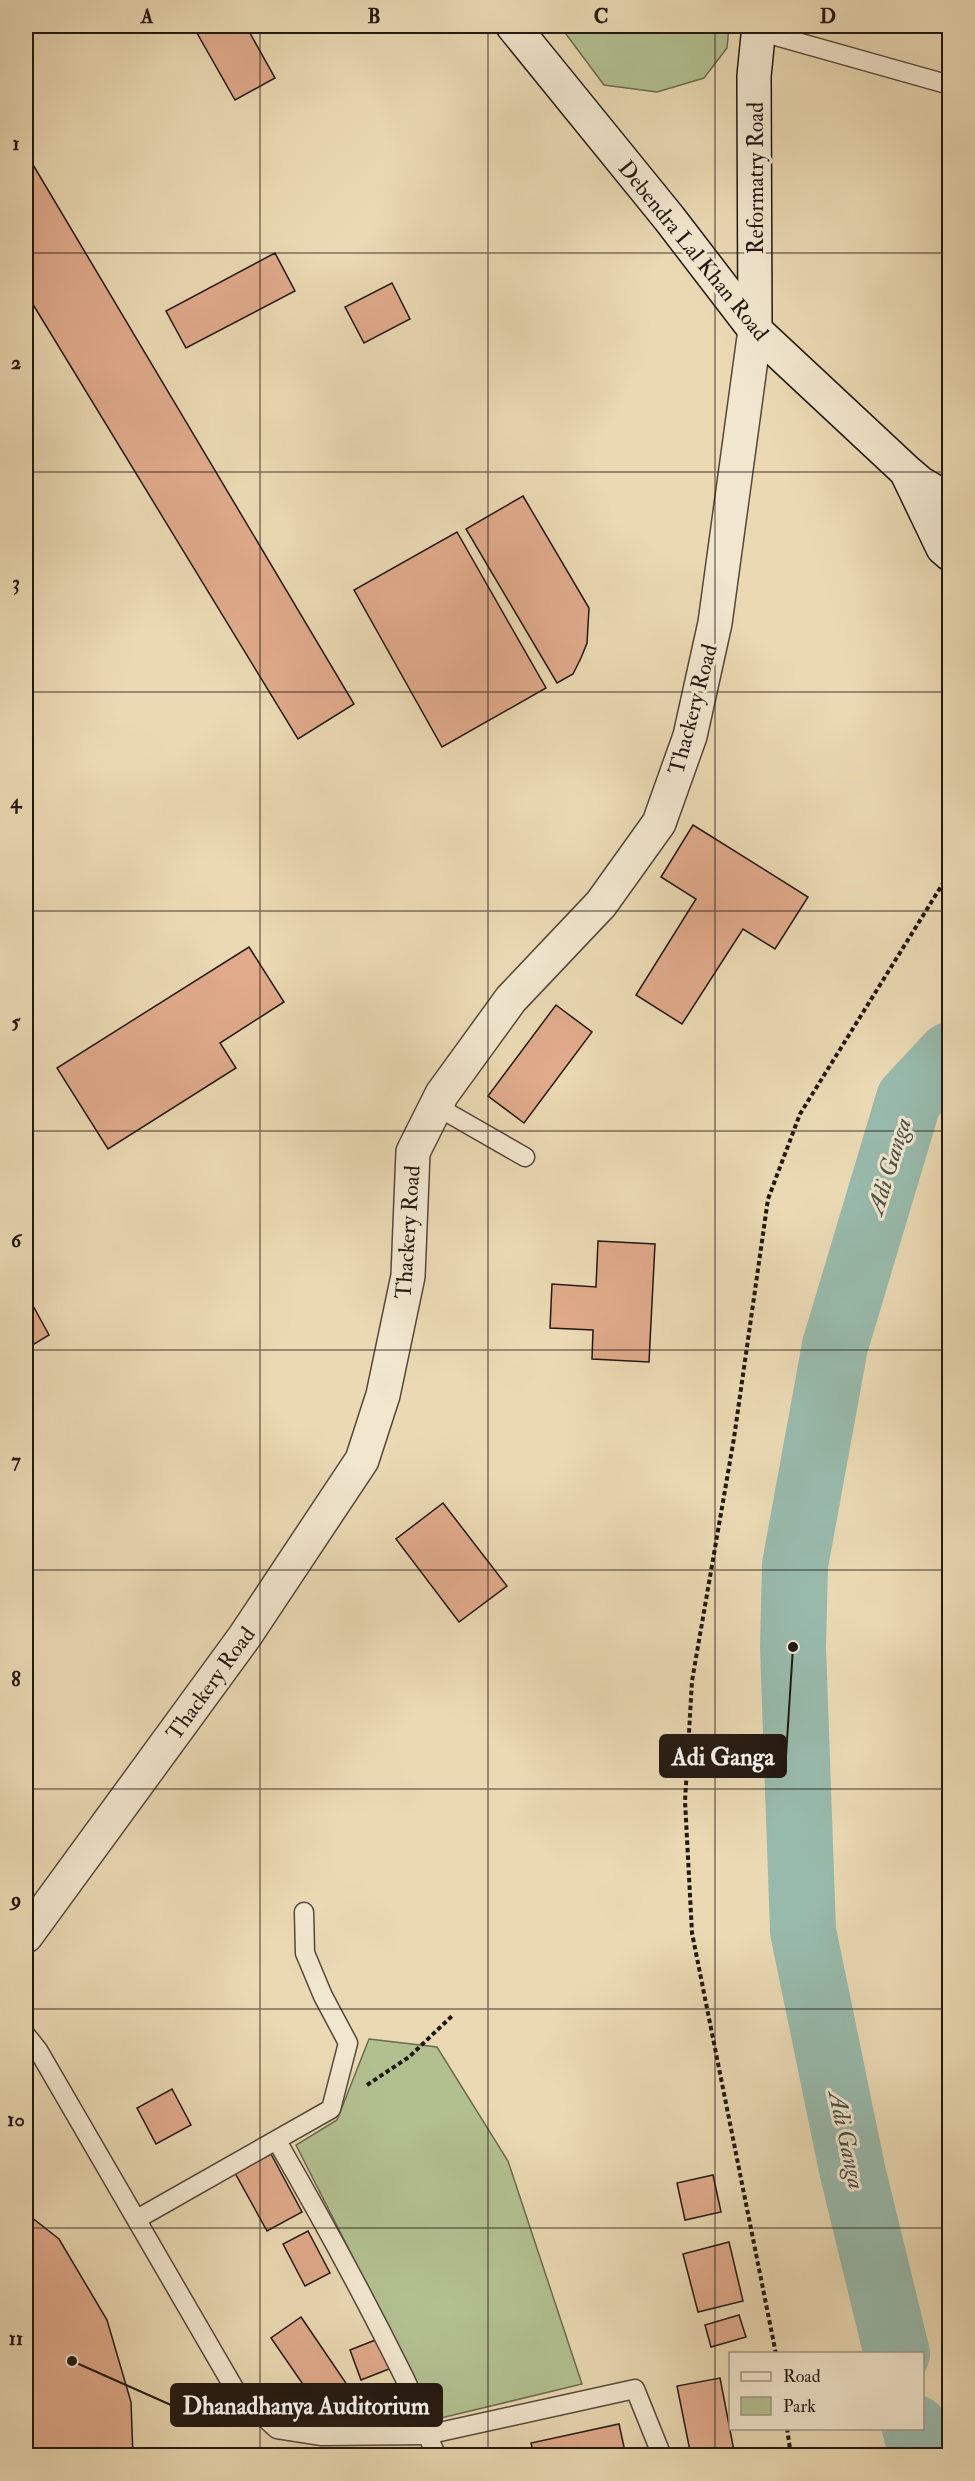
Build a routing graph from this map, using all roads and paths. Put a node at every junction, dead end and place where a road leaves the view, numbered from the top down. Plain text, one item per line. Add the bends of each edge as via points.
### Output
1 (513, 26) edge
2 (758, 28) edge
3 (950, 85) edge
4 (755, 330) junction
5 (906, 471) junction
6 (950, 501) edge
7 (950, 554) edge
8 (950, 872) edge
9 (436, 1106) junction
10 (525, 1157) dead end
11 (304, 1912) dead end
12 (26, 1936) edge
13 (452, 2016) dead end
14 (26, 2035) edge
15 (331, 2109) junction
16 (277, 2140) junction
17 (137, 2219) junction
18 (776, 2352) edge
19 (787, 2430) edge
20 (426, 2435) junction
21 (436, 2456) edge
22 (662, 2456) edge
23 (791, 2456) edge

1 - 4 street, Debendra Lal Khan Road
2 - 3 lane
2 - 4 street, Reformatry Road via 754,76
4 - 5 street, Debendra Lal Khan Road
4 - 9 street, Thackery Road via 715,623 690,736 658,823 601,904 511,999
5 - 6 street, Debendra Lal Khan Road
5 - 7 street
8 - 18 path via 800,1114 768,1199 734,1438 692,1681 685,1801 692,1933
9 - 10 lane
9 - 12 street, Thackery Road via 413,1152 408,1276 383,1395 362,1460 245,1636
11 - 15 lane via 305,1953 348,2043
13 - 15 path via 409,2057
14 - 17 lane
15 - 16 lane
16 - 17 lane
16 - 20 lane via 342,2254 406,2382
17 - 20 lane via 237,2393 277,2429 322,2436
19 - 23 path
20 - 21 lane
20 - 22 lane via 635,2389

